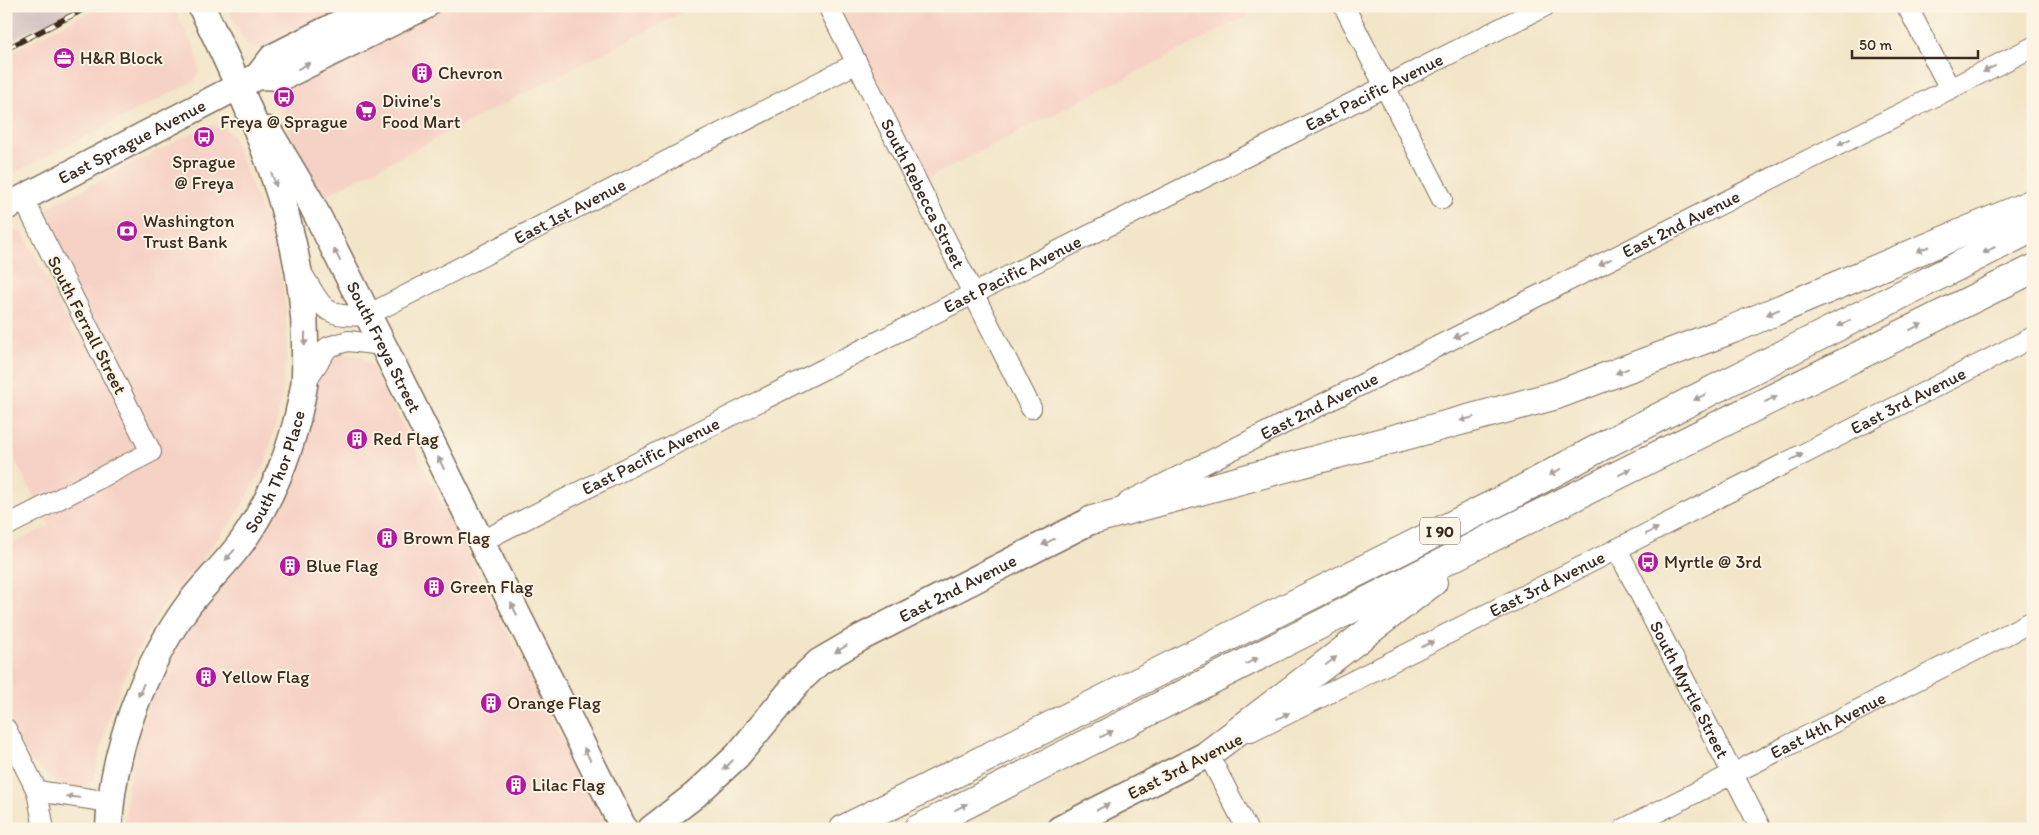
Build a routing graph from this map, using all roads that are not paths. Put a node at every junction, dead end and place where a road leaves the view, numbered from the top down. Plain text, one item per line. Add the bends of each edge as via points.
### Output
1 (202, 6) edge
2 (374, 6) edge
3 (425, 6) edge
4 (828, 6) edge
5 (1344, 6) edge
6 (1545, 6) edge
7 (1907, 6) edge
8 (2033, 47) edge
9 (857, 63) junction
10 (249, 81) junction
11 (1385, 87) junction
12 (1950, 88) junction
13 (1442, 199) dead end
14 (15, 202) edge
15 (2033, 203) edge
16 (2033, 228) edge
17 (297, 266) junction
18 (2033, 268) edge
19 (974, 293) junction
20 (368, 315) junction
21 (2033, 337) edge
22 (383, 345) junction
23 (304, 384) junction
24 (1031, 408) dead end
25 (1092, 520) junction
26 (6, 526) edge
27 (1488, 540) junction
28 (480, 542) junction
29 (1618, 549) junction
30 (2033, 621) edge
31 (6, 729) edge
32 (1208, 754) junction
33 (1732, 774) junction
34 (37, 791) junction
35 (110, 802) junction
36 (44, 829) edge
37 (109, 829) edge
38 (624, 829) edge
39 (651, 829) edge
40 (844, 829) edge
41 (918, 829) edge
42 (1060, 829) edge
43 (1247, 829) edge
44 (1624, 829) edge
45 (1761, 829) edge

1 - 10 main road
2 - 10 main road, East Sprague Avenue via 273,57
10 -> 3 main road, East Sprague Avenue via 282,77
4 - 9 street, South Rebecca Street
5 - 11 street
6 - 11 street, East Pacific Avenue
7 - 12 street
8 -> 12 street, East 2nd Avenue
9 - 19 street, South Rebecca Street
9 - 20 street, East 1st Avenue
10 - 14 main road, East Sprague Avenue
10 -> 17 main road, South Thor Place
20 -> 10 main road, South Freya Street
11 - 13 street
11 - 19 street, East Pacific Avenue
12 -> 25 street, East 2nd Avenue
14 - 26 street, South Ferrall Street via 151,452
15 -> 25 highway via 1733,329 1557,395
16 -> 40 highway, I 90 via 1608,443 1501,501
17 - 20 street, East 1st Avenue via 325,310 347,317
17 -> 23 main road, South Thor Place via 306,325
27 -> 18 highway, I 90
19 - 24 street, South Rebecca Street
19 - 28 street, East Pacific Avenue
20 - 22 main road, South Freya Street
29 -> 21 street, East 3rd Avenue
22 - 23 street via 348,342 328,347
28 -> 22 main road, South Freya Street
23 -> 35 main road, South Thor Place via 294,435 264,508 242,541 188,605 148,673 119,759
25 -> 39 main road, East 2nd Avenue via 819,662 798,682 737,756
32 -> 27 highway
41 -> 27 highway, I 90
38 -> 28 main road, South Freya Street
32 -> 29 street, East 3rd Avenue
29 - 33 street, South Myrtle Street
30 - 33 street, East 4th Avenue
31 - 34 street
42 -> 32 main road, East 3rd Avenue
32 - 43 street
33 - 44 street, East 4th Avenue
33 - 45 street, South Myrtle Street
35 -> 34 street
34 - 36 street
35 - 37 main road, South Thor Place

